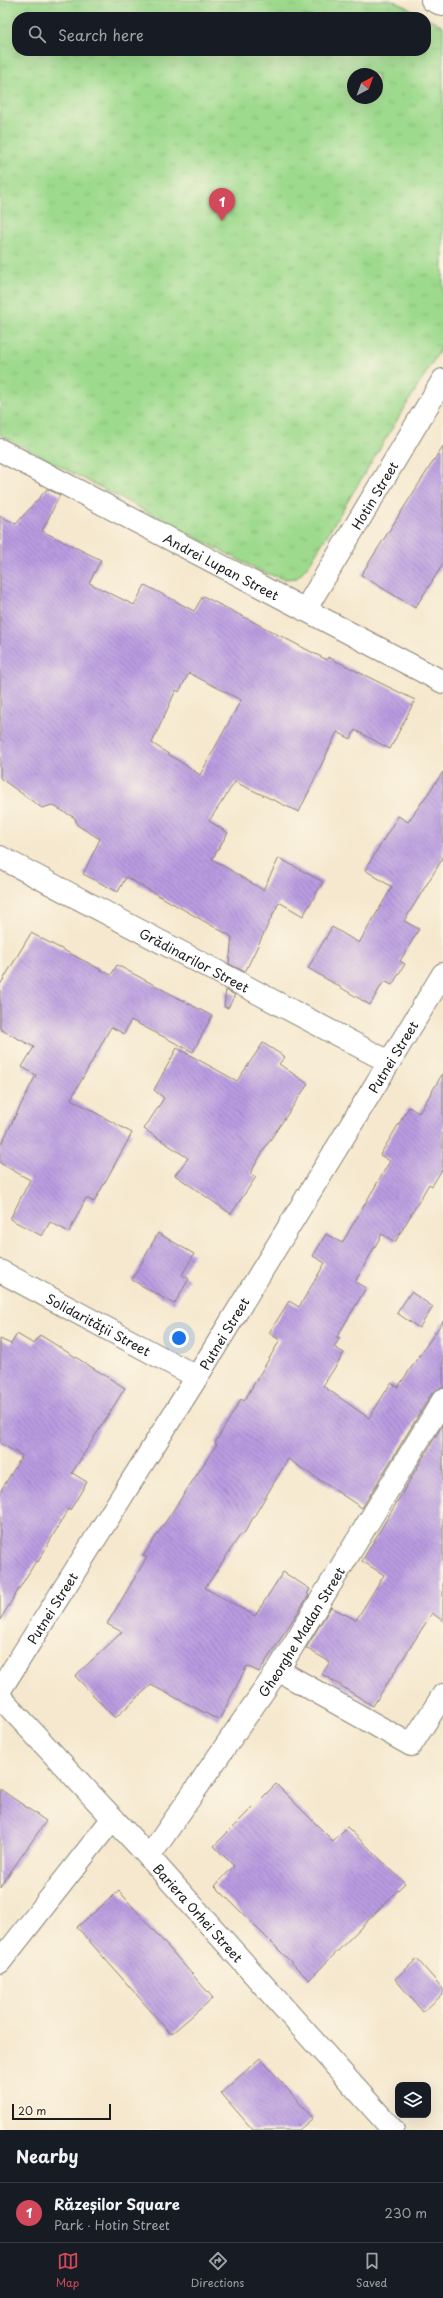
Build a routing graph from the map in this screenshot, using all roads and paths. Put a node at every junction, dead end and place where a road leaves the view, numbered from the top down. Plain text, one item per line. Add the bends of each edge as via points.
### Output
1 (432, 0) edge
2 (443, 5) edge
3 (443, 380) edge
4 (0, 450) edge
5 (306, 610) junction
6 (443, 682) edge
7 (0, 857) edge
8 (443, 974) edge
9 (389, 1062) junction
10 (0, 1271) edge
11 (197, 1377) junction
12 (443, 1400) edge
13 (278, 1670) junction
14 (0, 1690) edge
15 (443, 1695) edge
16 (0, 1697) edge
17 (113, 1818) junction
18 (149, 1858) junction
19 (0, 1962) edge
20 (393, 2130) edge

1 - 2 street
3 - 5 street, Hotin Street
4 - 5 street, Andrei Lupan Street
5 - 6 street, Andrei Lupan Street
7 - 9 street, Grădinarilor Street
8 - 9 street, Putnei Street
9 - 11 street, Putnei Street
10 - 11 street, Solidarității Street
11 - 14 street, Putnei Street
12 - 13 street, Gheorghe Madan Street
13 - 15 street via 411,1746
13 - 18 street, Gheorghe Madan Street
16 - 17 street, Bariera Orhei Street
17 - 18 street, Bariera Orhei Street
17 - 19 street
18 - 20 street, Bariera Orhei Street

